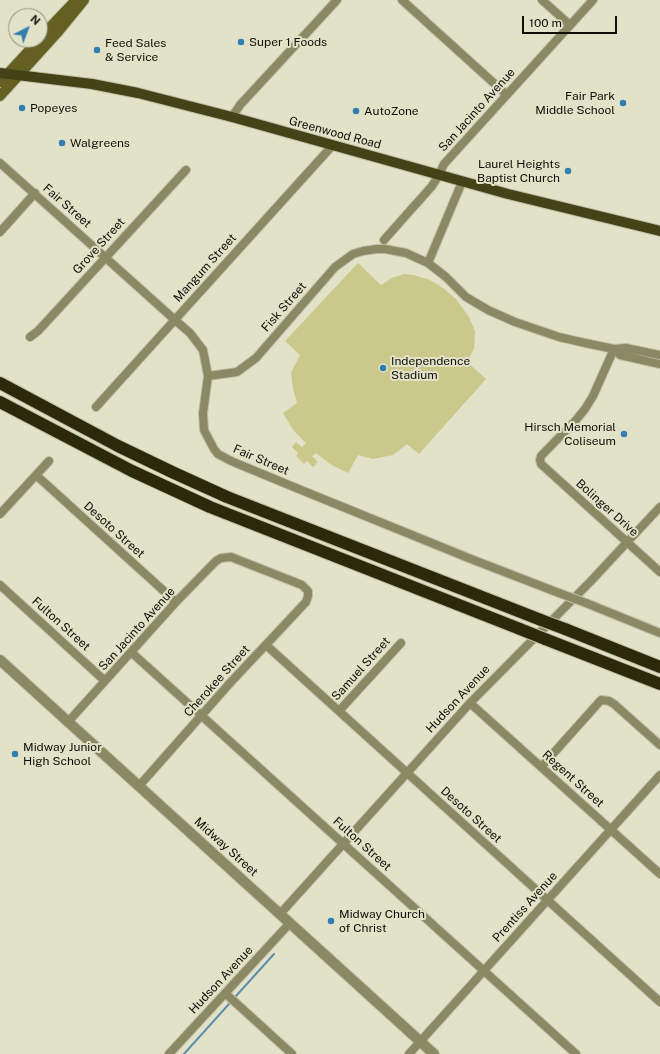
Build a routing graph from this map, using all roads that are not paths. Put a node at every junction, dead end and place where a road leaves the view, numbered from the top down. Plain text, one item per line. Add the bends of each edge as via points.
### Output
1 (76, 0) edge
2 (84, 0) edge
3 (337, 0) edge
4 (402, 0) edge
5 (542, 0) edge
6 (593, 0) edge
7 (570, 25) junction
8 (48, 30) edge
9 (30, 48) edge
10 (4, 74) edge
11 (20, 75) junction
12 (0, 82) edge
13 (507, 95) junction
14 (0, 96) edge
15 (232, 117) junction
16 (332, 146) junction
17 (0, 163) edge
18 (186, 170) dead end
19 (439, 175) junction
20 (462, 182) junction
21 (35, 194) junction
22 (660, 231) edge
23 (0, 232) edge
24 (384, 240) dead end
25 (106, 257) junction
26 (428, 263) junction
27 (175, 320) junction
28 (30, 337) dead end
29 (614, 349) junction
30 (660, 355) edge
31 (660, 364) edge
32 (208, 376) junction
33 (2, 383) edge
34 (2, 403) edge
35 (96, 407) dead end
36 (49, 461) dead end
37 (36, 475) junction
38 (660, 507) edge
39 (0, 514) edge
40 (627, 543) junction
41 (660, 572) edge
42 (0, 585) edge
43 (308, 591) joint
44 (176, 602) junction
45 (660, 633) edge
46 (401, 643) dead end
47 (266, 645) junction
48 (131, 652) junction
49 (0, 660) edge
50 (660, 667) edge
51 (105, 681) junction
52 (660, 684) edge
53 (470, 703) junction
54 (339, 711) junction
55 (202, 716) junction
56 (68, 722) junction
57 (660, 745) edge
58 (542, 766) junction
59 (407, 773) junction
60 (660, 775) edge
61 (139, 786) junction
62 (612, 829) junction
63 (343, 844) junction
64 (660, 874) edge
65 (548, 900) junction
66 (280, 914) junction
67 (290, 923) junction
68 (484, 970) junction
69 (225, 993) junction
70 (660, 1002) edge
71 (420, 1041) junction
72 (169, 1054) edge
73 (292, 1054) edge
74 (409, 1054) edge
75 (434, 1054) edge
76 (576, 1054) edge

1 - 8 main road
2 - 11 main road
3 - 15 street
4 - 13 street
5 - 7 street
6 - 7 street, San Jacinto Avenue
7 - 13 street, San Jacinto Avenue
9 - 10 main road
10 - 11 main road, Greenwood Road
10 - 12 main road
11 - 14 main road
11 - 15 main road, Greenwood Road via 138,93
13 - 19 street, San Jacinto Avenue via 444,164
15 - 16 main road, Greenwood Road
16 - 19 main road, Greenwood Road
16 - 27 street, Mangum Street
17 - 21 street, Fair Street
18 - 25 street, Grove Street
19 - 20 main road, Greenwood Road
19 - 24 street, San Jacinto Avenue
20 - 22 main road, Greenwood Road
20 - 26 street
21 - 23 street
21 - 25 street, Fair Street
25 - 27 street, Fair Street
25 - 28 street, Grove Street
26 - 29 street, Fisk Street via 466,297 488,310 533,329
26 - 32 street, Fisk Street via 406,253 385,249 353,254 335,267 256,358 238,372
27 - 32 street, Fair Street via 203,350
27 - 35 street, Mangum Street
29 - 30 street via 626,348
29 - 31 street via 620,355
29 - 40 street, Bolinger Drive via 585,409 540,460 541,464
32 - 45 street, Fair Street, bridge via 204,430 214,449 231,462
33 - 50 highway, bridge via 118,446 220,494
34 - 52 highway, bridge via 132,471 210,507
36 - 37 street
37 - 39 street
37 - 44 street, Desoto Street
38 - 40 street, Hudson Avenue
40 - 41 street, Bolinger Drive
40 - 53 street, Hudson Avenue
42 - 51 street, Fulton Street
43 - 44 street, San Jacinto Avenue via 302,585 227,557 216,561
43 - 47 street, Cherokee Street via 306,602
44 - 48 street, San Jacinto Avenue
46 - 54 street, Samuel Street
47 - 54 street, Desoto Street
47 - 55 street, Cherokee Street
48 - 51 street, San Jacinto Avenue
48 - 55 street, Fulton Street
49 - 56 street, Midway Street
51 - 56 street, San Jacinto Avenue
53 - 58 street, Regent Street
53 - 59 street, Hudson Avenue
54 - 59 street, Desoto Street
55 - 61 street, Cherokee Street
55 - 63 street, Fulton Street
56 - 61 street, Midway Street
57 - 58 street via 614,704 601,700
58 - 62 street, Regent Street
59 - 63 street, Hudson Avenue
59 - 65 street, Desoto Street
60 - 62 street, Prentiss Avenue
61 - 66 street, Midway Street
62 - 64 street, Regent Street
62 - 65 street, Prentiss Avenue
63 - 66 street, Hudson Avenue
63 - 68 street, Fulton Street
65 - 68 street, Prentiss Avenue
65 - 70 street, Desoto Street
66 - 67 street, Midway Street
67 - 69 street, Hudson Avenue
67 - 71 street, Midway Street
68 - 71 street, Prentiss Avenue
68 - 76 street, Fulton Street
69 - 72 street, Hudson Avenue
69 - 73 street
71 - 74 street, Prentiss Avenue
71 - 75 street, Midway Street

